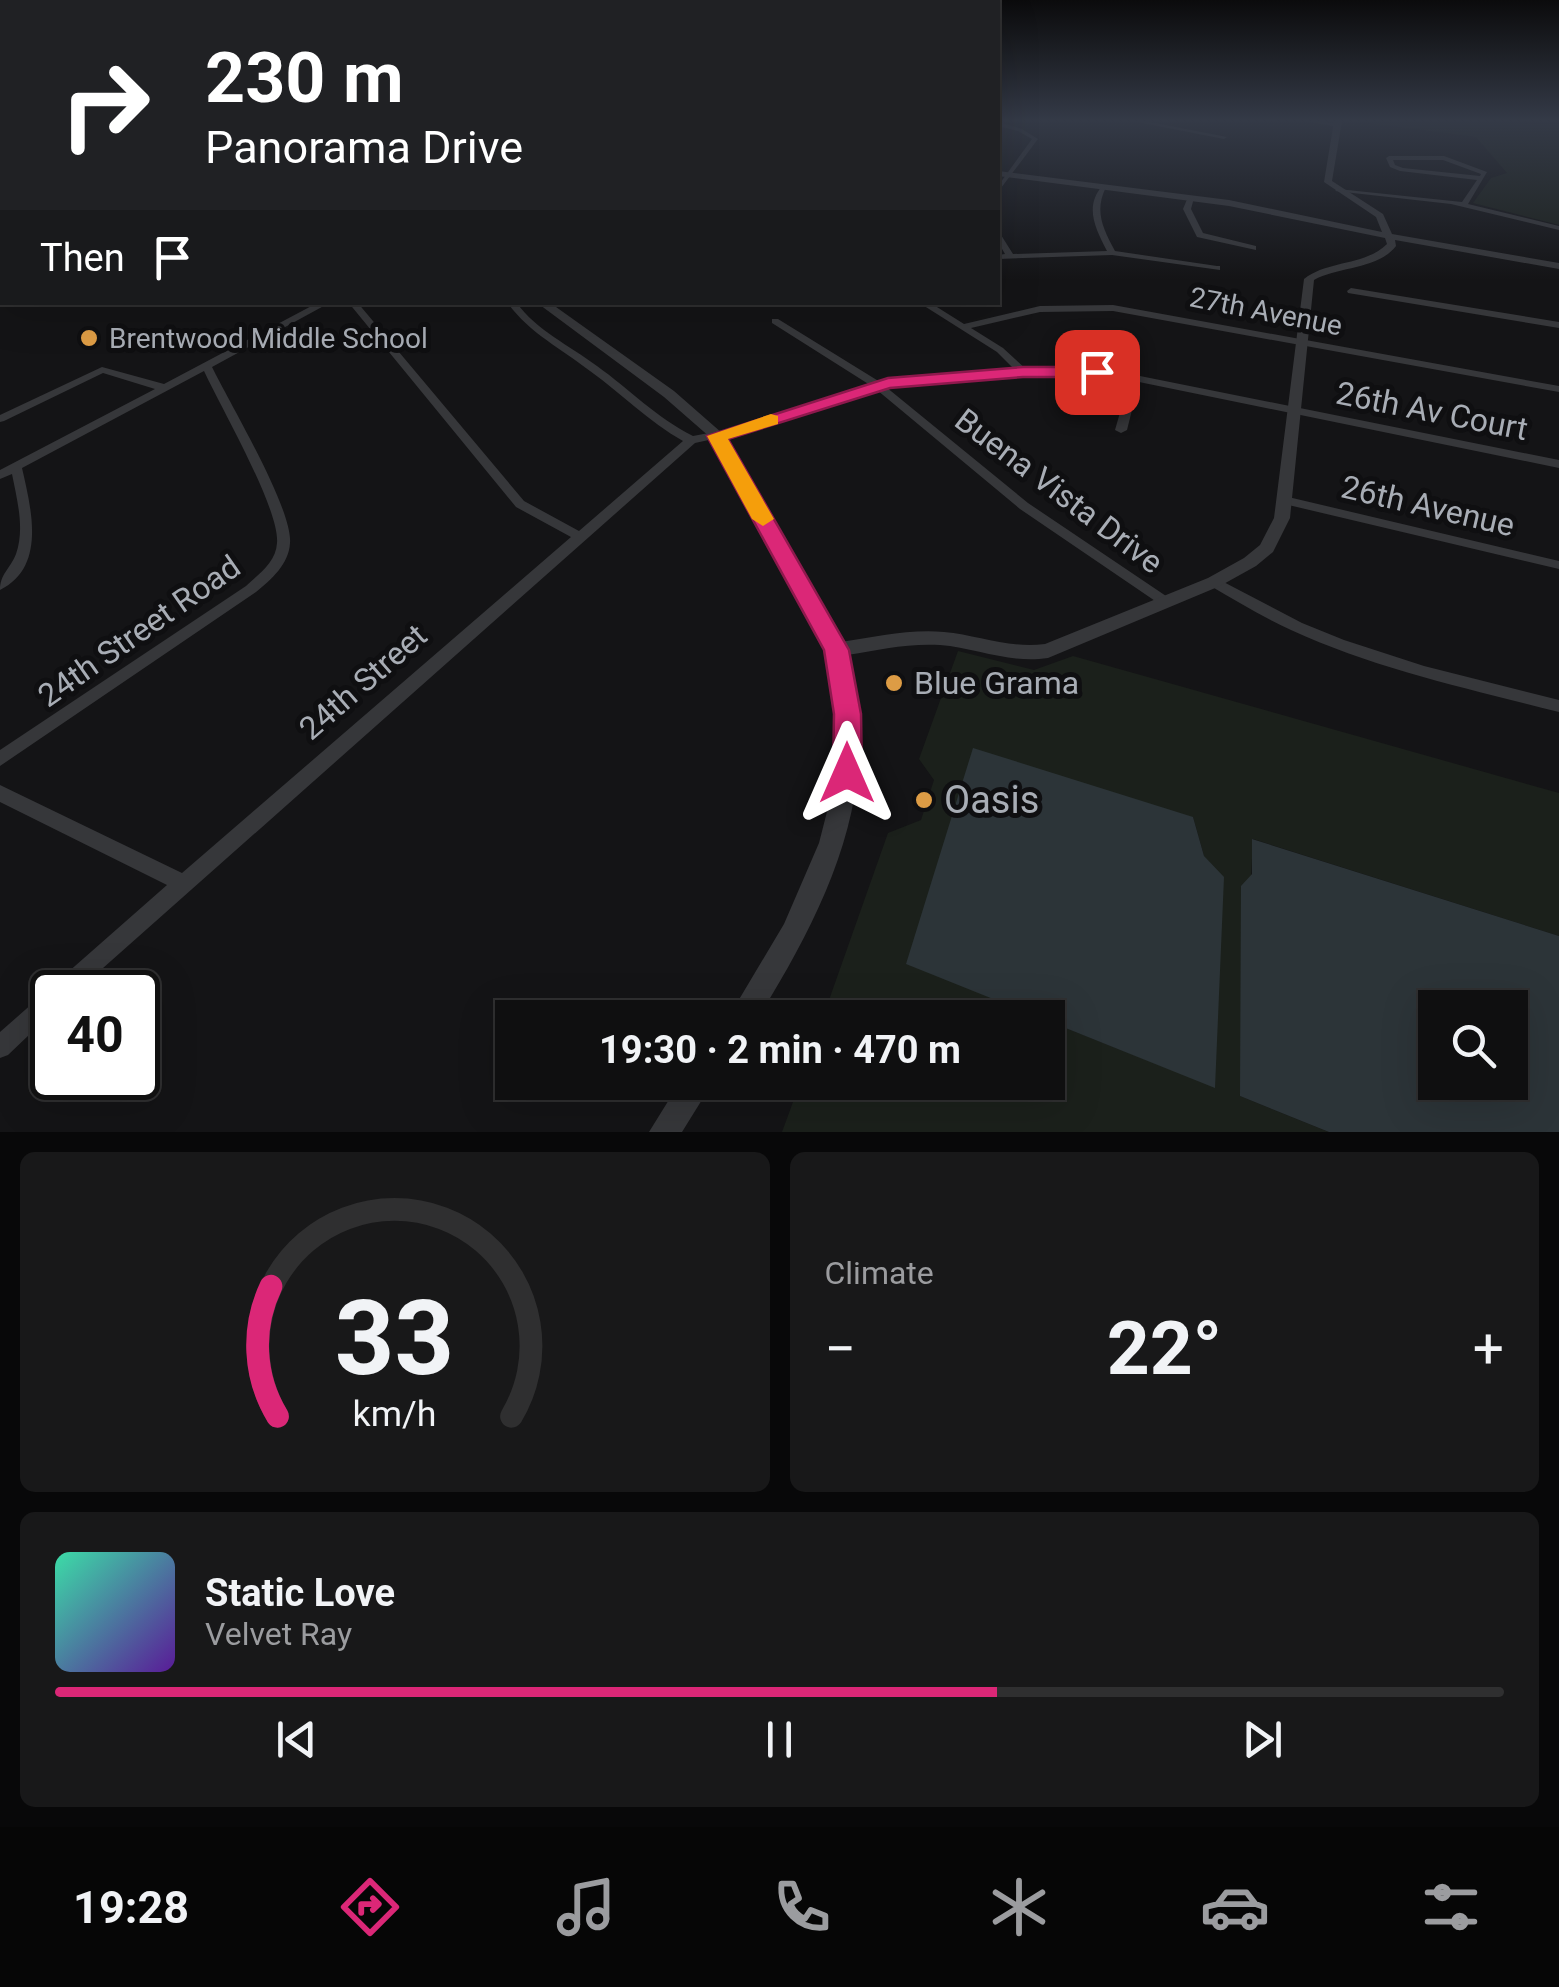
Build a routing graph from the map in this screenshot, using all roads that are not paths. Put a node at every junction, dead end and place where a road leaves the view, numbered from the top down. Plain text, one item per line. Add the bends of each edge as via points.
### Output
1 (1003, 174) edge
2 (1328, 174) edge
3 (1454, 174) edge
4 (1479, 174) edge
5 (1483, 176) junction
6 (1104, 187) junction
7 (1338, 190) junction
8 (1190, 198) junction
9 (1464, 204) junction
10 (1559, 228) edge
11 (1390, 235) junction
12 (1000, 240) edge
13 (1253, 248) dead end
14 (1112, 253) junction
15 (1000, 256) edge
16 (1010, 256) junction
17 (1559, 266) edge
18 (1217, 268) dead end
19 (1351, 291) dead end
20 (321, 305) edge
21 (354, 305) edge
22 (513, 305) edge
23 (544, 305) edge
24 (927, 305) edge
25 (775, 321) dead end
26 (1559, 326) edge
27 (964, 327) junction
28 (1301, 341) junction
29 (206, 366) junction
30 (1023, 372) junction
31 (1135, 378) junction
32 (879, 386) junction
33 (165, 388) junction
34 (1559, 389) edge
35 (1294, 411) junction
36 (0, 420) edge
37 (1121, 430) dead end
38 (717, 436) junction
39 (691, 440) junction
40 (1559, 464) edge
41 (16, 466) junction
42 (0, 475) edge
43 (1284, 500) junction
44 (579, 536) junction
45 (1559, 565) edge
46 (1214, 582) junction
47 (0, 584) edge
48 (1164, 602) junction
49 (836, 650) junction
50 (1559, 706) edge
51 (0, 759) edge
52 (0, 793) edge
53 (182, 882) junction
54 (84, 970) edge
55 (752, 1000) edge
56 (30, 1020) edge
57 (0, 1047) edge
58 (686, 1100) edge
59 (664, 1132) edge

1 - 6 street
2 - 7 street
3 - 5 street
4 - 5 street
5 - 9 street
6 - 8 street
6 - 14 street via 1093,206
7 - 9 street
7 - 11 street via 1380,216
8 - 11 street
8 - 13 street via 1187,210 1200,235
9 - 10 street
11 - 17 street
11 - 28 street via 1389,252 1309,280
12 - 16 street
14 - 16 street
14 - 18 street
15 - 16 street
19 - 26 street
20 - 29 street
21 - 44 street via 520,504
22 - 39 street via 526,322
23 - 38 street
24 - 27 street
25 - 32 street, Buena Vista Drive
27 - 28 street, 27th Avenue via 1040,309 1113,308
27 - 30 street
28 - 34 street, 27th Avenue
28 - 35 street
29 - 33 street
29 - 51 street, 24th Street Road via 275,510 285,536 282,552 251,589
30 - 31 street, 26th Av Court via 1080,370
30 - 32 street, 26th Av Court
31 - 35 street, 26th Av Court
31 - 37 street
32 - 38 street, 26th Av Court
32 - 48 street, Buena Vista Drive via 1024,506
33 - 36 street via 102,370
33 - 41 street
35 - 40 street, 26th Av Court
35 - 43 street
38 - 39 street
38 - 49 street
39 - 44 street, 24th Street
41 - 42 street
41 - 47 street via 28,540 21,564
43 - 45 street, 26th Avenue
43 - 46 street via 1266,548
44 - 53 street, 24th Street
46 - 48 street
46 - 50 street via 1336,646
48 - 49 street via 1026,656 941,638
49 - 55 street via 848,714 841,817 819,877
52 - 53 street
53 - 54 street, 24th Street
56 - 57 street
58 - 59 street

